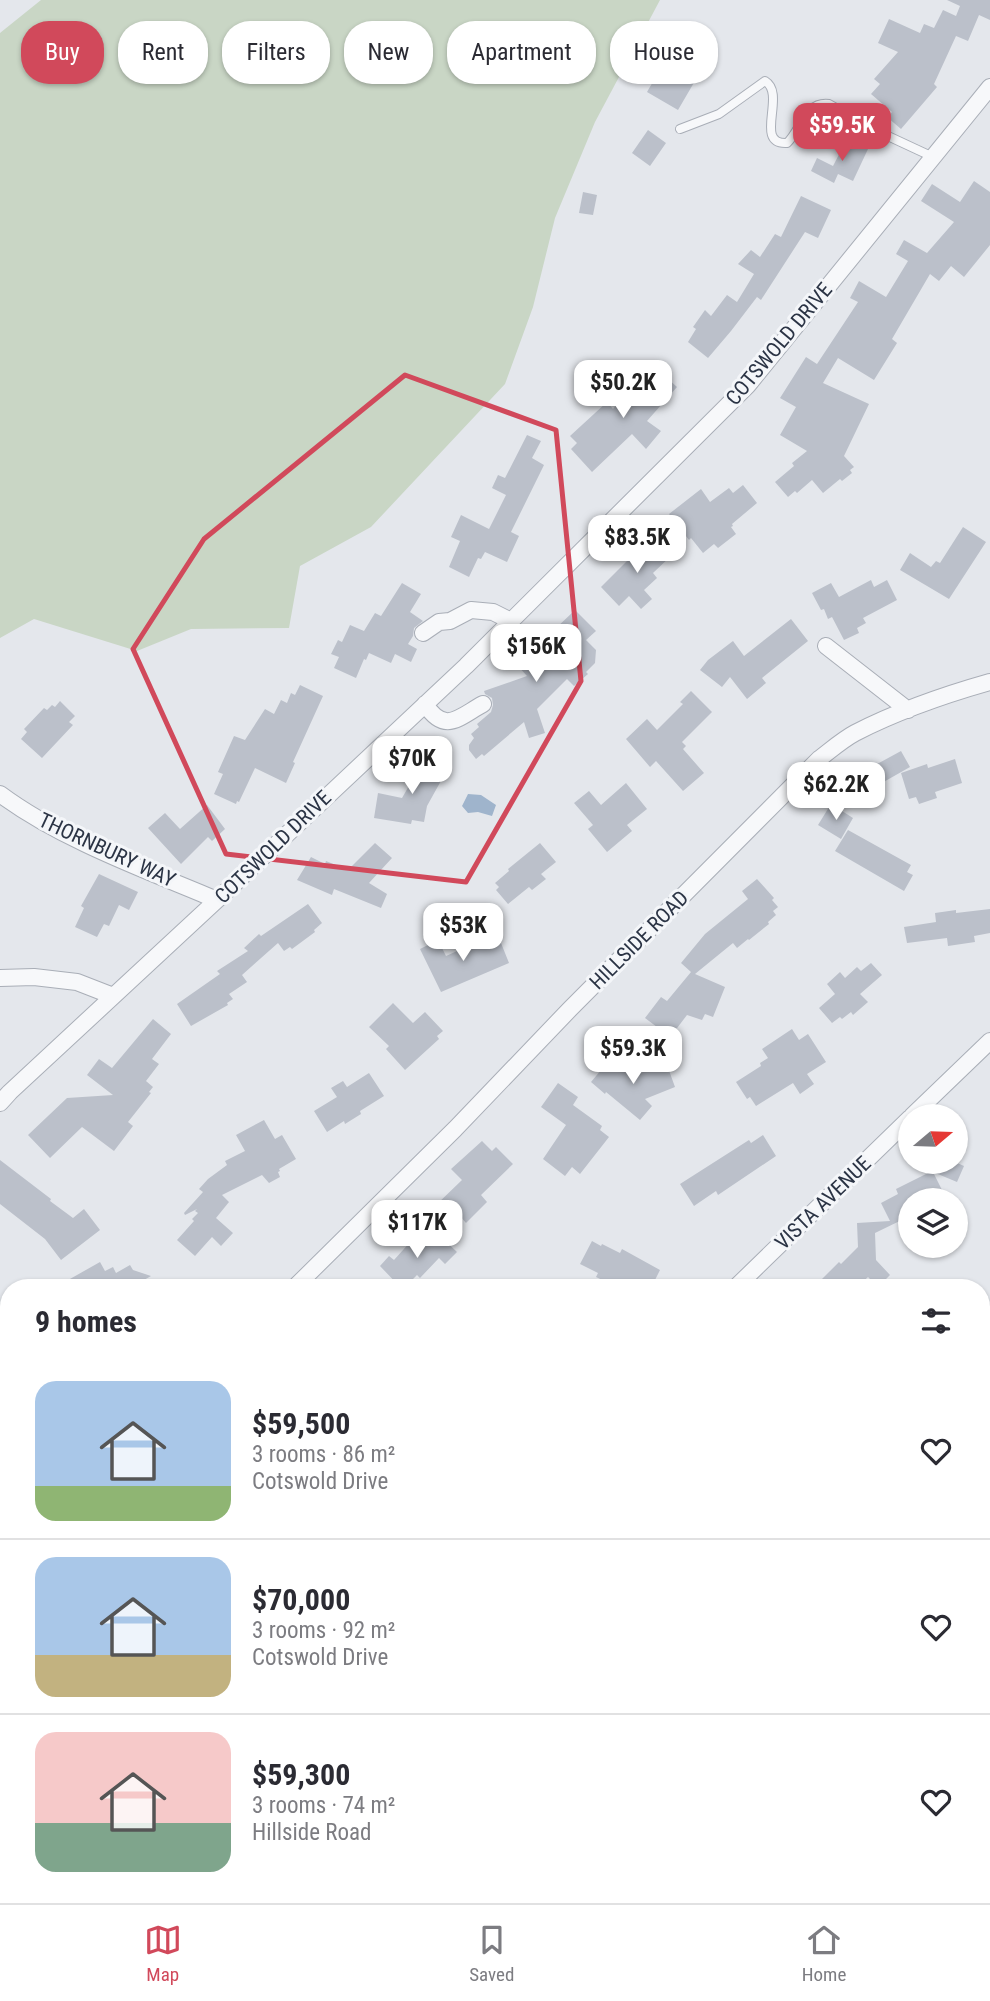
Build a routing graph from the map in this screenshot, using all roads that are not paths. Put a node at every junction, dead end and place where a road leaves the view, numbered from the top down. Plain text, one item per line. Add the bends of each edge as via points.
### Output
1 (990, 87) edge
2 (680, 128) dead end
3 (934, 158) junction
4 (511, 621) junction
5 (423, 633) dead end
6 (826, 646) dead end
7 (990, 682) edge
8 (425, 704) junction
9 (483, 704) dead end
10 (908, 710) junction
11 (0, 794) edge
12 (217, 901) junction
13 (0, 978) edge
14 (113, 996) junction
15 (990, 1041) edge
16 (0, 1103) edge
17 (925, 1104) edge
18 (898, 1130) edge
19 (302, 1279) edge
20 (745, 1279) edge

1 - 3 street, COTSWOLD DRIVE
2 - 3 lane via 719,114 765,81 774,95 771,131 775,141 787,143 811,109 823,103
3 - 4 street, COTSWOLD DRIVE via 748,385
4 - 5 street via 493,612 471,610
4 - 8 street, COTSWOLD DRIVE
6 - 10 street
7 - 10 street, HILLSIDE ROAD
8 - 9 street via 432,715 454,722
8 - 12 street, COTSWOLD DRIVE
10 - 19 street, HILLSIDE ROAD via 852,735 819,759
11 - 12 street, THORNBURY WAY via 83,843
12 - 14 street, COTSWOLD DRIVE
13 - 14 street via 77,982
14 - 16 street, COTSWOLD DRIVE
15 - 17 street, VISTA AVENUE
18 - 20 street, VISTA AVENUE

